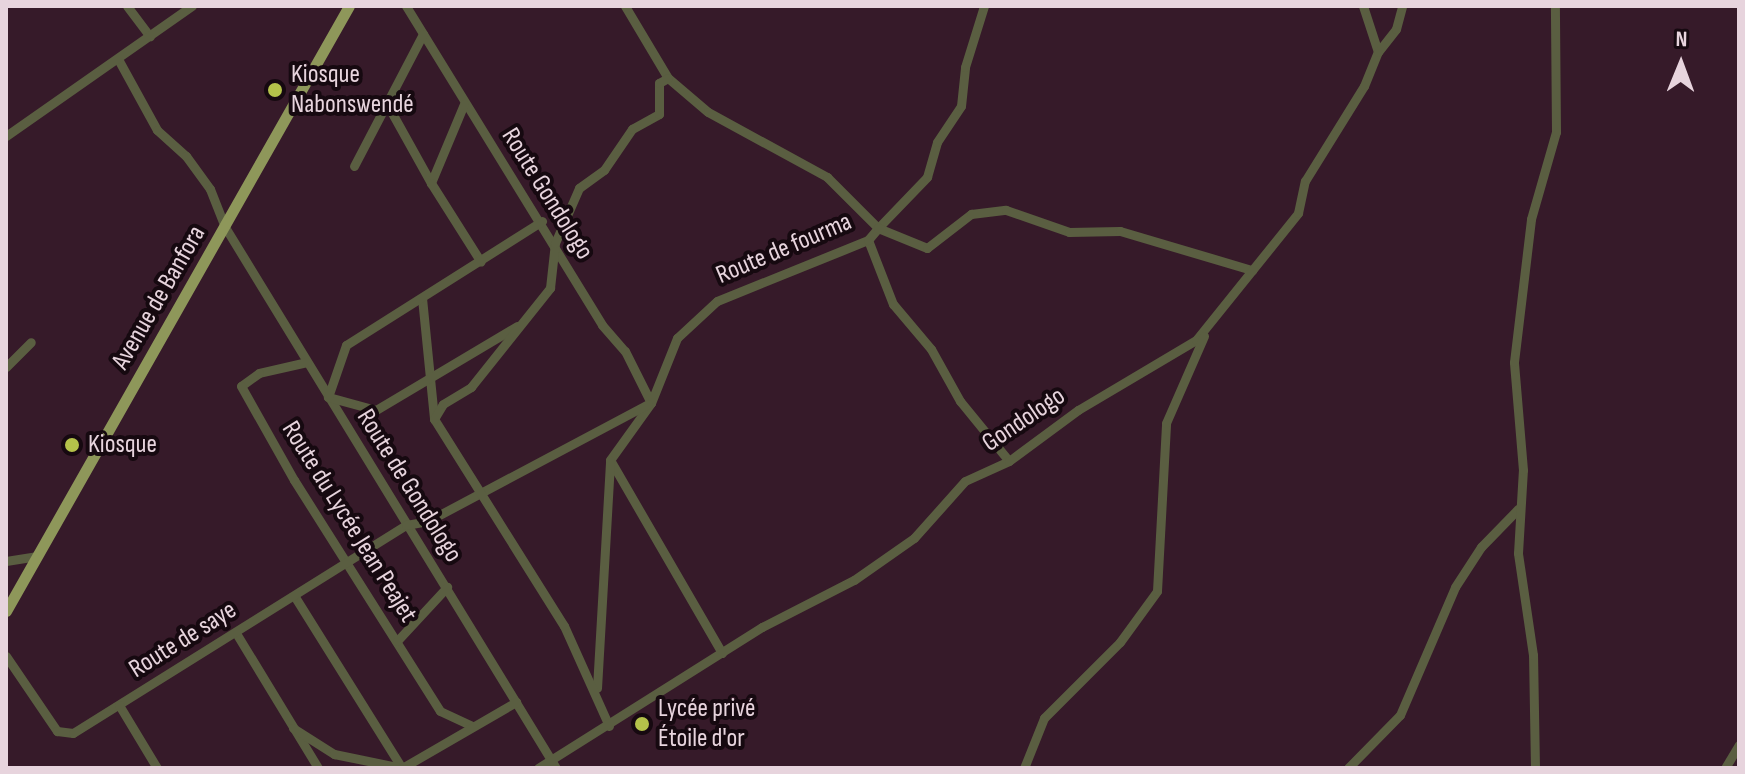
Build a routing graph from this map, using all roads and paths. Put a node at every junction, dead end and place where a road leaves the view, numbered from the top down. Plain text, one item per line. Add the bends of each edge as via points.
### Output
1 (127, 6) edge
2 (192, 6) edge
3 (349, 6) edge
4 (406, 6) edge
5 (625, 6) edge
6 (984, 6) edge
7 (1363, 6) edge
8 (1402, 6) edge
9 (1555, 6) edge
10 (423, 34) junction
11 (150, 36) junction
12 (1378, 52) junction
13 (118, 59) junction
14 (668, 78) junction
15 (387, 104) junction
16 (464, 104) junction
17 (6, 136) edge
18 (354, 166) dead end
19 (431, 183) junction
20 (542, 221) junction
21 (225, 227) junction
22 (878, 228) junction
23 (868, 240) junction
24 (555, 243) junction
25 (481, 262) junction
26 (1252, 270) junction
27 (422, 298) junction
28 (1210, 323) junction
29 (521, 324) junction
30 (31, 342) dead end
31 (307, 362) junction
32 (6, 367) edge
33 (429, 379) junction
34 (328, 397) junction
35 (651, 403) junction
36 (434, 419) junction
37 (610, 460) junction
38 (1009, 461) junction
39 (477, 493) junction
40 (1518, 509) junction
41 (406, 525) junction
42 (38, 556) junction
43 (6, 561) edge
44 (351, 563) junction
45 (447, 587) junction
46 (295, 597) junction
47 (6, 611) edge
48 (236, 633) junction
49 (397, 641) junction
50 (722, 653) junction
51 (6, 656) edge
52 (597, 692) junction
53 (516, 702) junction
54 (119, 705) junction
55 (472, 726) junction
56 (609, 726) junction
57 (293, 728) junction
58 (1739, 745) edge
59 (554, 764) edge
60 (157, 768) edge
61 (318, 768) edge
62 (402, 768) edge
63 (538, 768) edge
64 (1024, 768) edge
65 (1348, 768) edge
66 (1535, 768) edge
67 (1725, 768) edge

1 - 11 street
2 - 11 street
3 - 21 main road, Avenue de Banfora
4 - 10 street, Route Gondologo
5 - 14 street
6 - 22 street via 965,67 961,106 937,142 927,177
7 - 12 street
8 - 12 street, Gondologo via 1396,29
9 - 40 street via 1556,132 1531,219 1514,362 1522,439
10 - 15 street
10 - 16 street, Route Gondologo
11 - 13 street
12 - 26 street, Gondologo via 1349,113 1305,181 1298,213
13 - 17 street
13 - 21 street, Route de Gondologo via 157,130 186,156 210,189
14 - 22 street via 708,112 827,177
14 - 24 street via 659,83 659,114 632,129 604,170 579,188
15 - 18 street
15 - 19 street
16 - 19 street
16 - 20 street, Route Gondologo
19 - 25 street
20 - 24 street, Route Gondologo
20 - 25 street
21 - 31 street, Route de Gondologo
21 - 42 main road, Avenue de Banfora
22 - 23 street, Route de fourma
22 - 26 street, Route de fourma via 927,248 971,214 1006,210 1069,232 1120,231
23 - 35 street, Route de fourma via 717,301 677,338
23 - 38 street via 893,304
24 - 29 street via 550,288
24 - 35 street, Route Gondologo via 602,325 625,351
25 - 27 street
26 - 28 street, Gondologo
27 - 33 street
27 - 34 street via 346,345
28 - 38 street, Gondologo via 1181,353 1078,410
28 - 64 street via 1166,423 1157,591 1120,642 1044,718
29 - 33 street
29 - 36 street via 471,387 443,404
30 - 32 street
31 - 34 street, Route de Gondologo
31 - 44 street, Route du Lycée Jean Peajet via 259,373 241,386 294,480
33 - 34 street via 376,410
33 - 36 street
34 - 41 street, Route de Gondologo
35 - 37 street, Route de fourma
35 - 39 street, Route de saye
36 - 39 street
37 - 50 street
37 - 52 street
38 - 50 street, Gondologo via 965,481 914,538 854,580 821,593
39 - 41 street, Route de saye via 428,521
39 - 52 street via 497,513
40 - 65 street via 1481,547 1455,587 1400,715
40 - 66 street via 1536,707
41 - 44 street, Route de saye
41 - 45 street, Route de Gondologo
42 - 43 street
42 - 47 main road, Avenue de Banfora
44 - 46 street, Route de saye
44 - 49 street, Route du Lycée Jean Peajet
45 - 49 street
45 - 53 street, Route de Gondologo
46 - 48 street, Route de saye
46 - 62 street
48 - 54 street, Route de saye
48 - 57 street
49 - 55 street, Route du Lycée Jean Peajet via 440,711
50 - 56 street, Gondologo
51 - 54 street, Route de saye via 50,723 65,735
52 - 56 street
53 - 55 street
53 - 59 street, Route de Gondologo
54 - 60 street
55 - 62 street
56 - 59 street, Gondologo
57 - 61 street
57 - 62 street via 334,754
58 - 67 street
59 - 63 street, Gondologo

